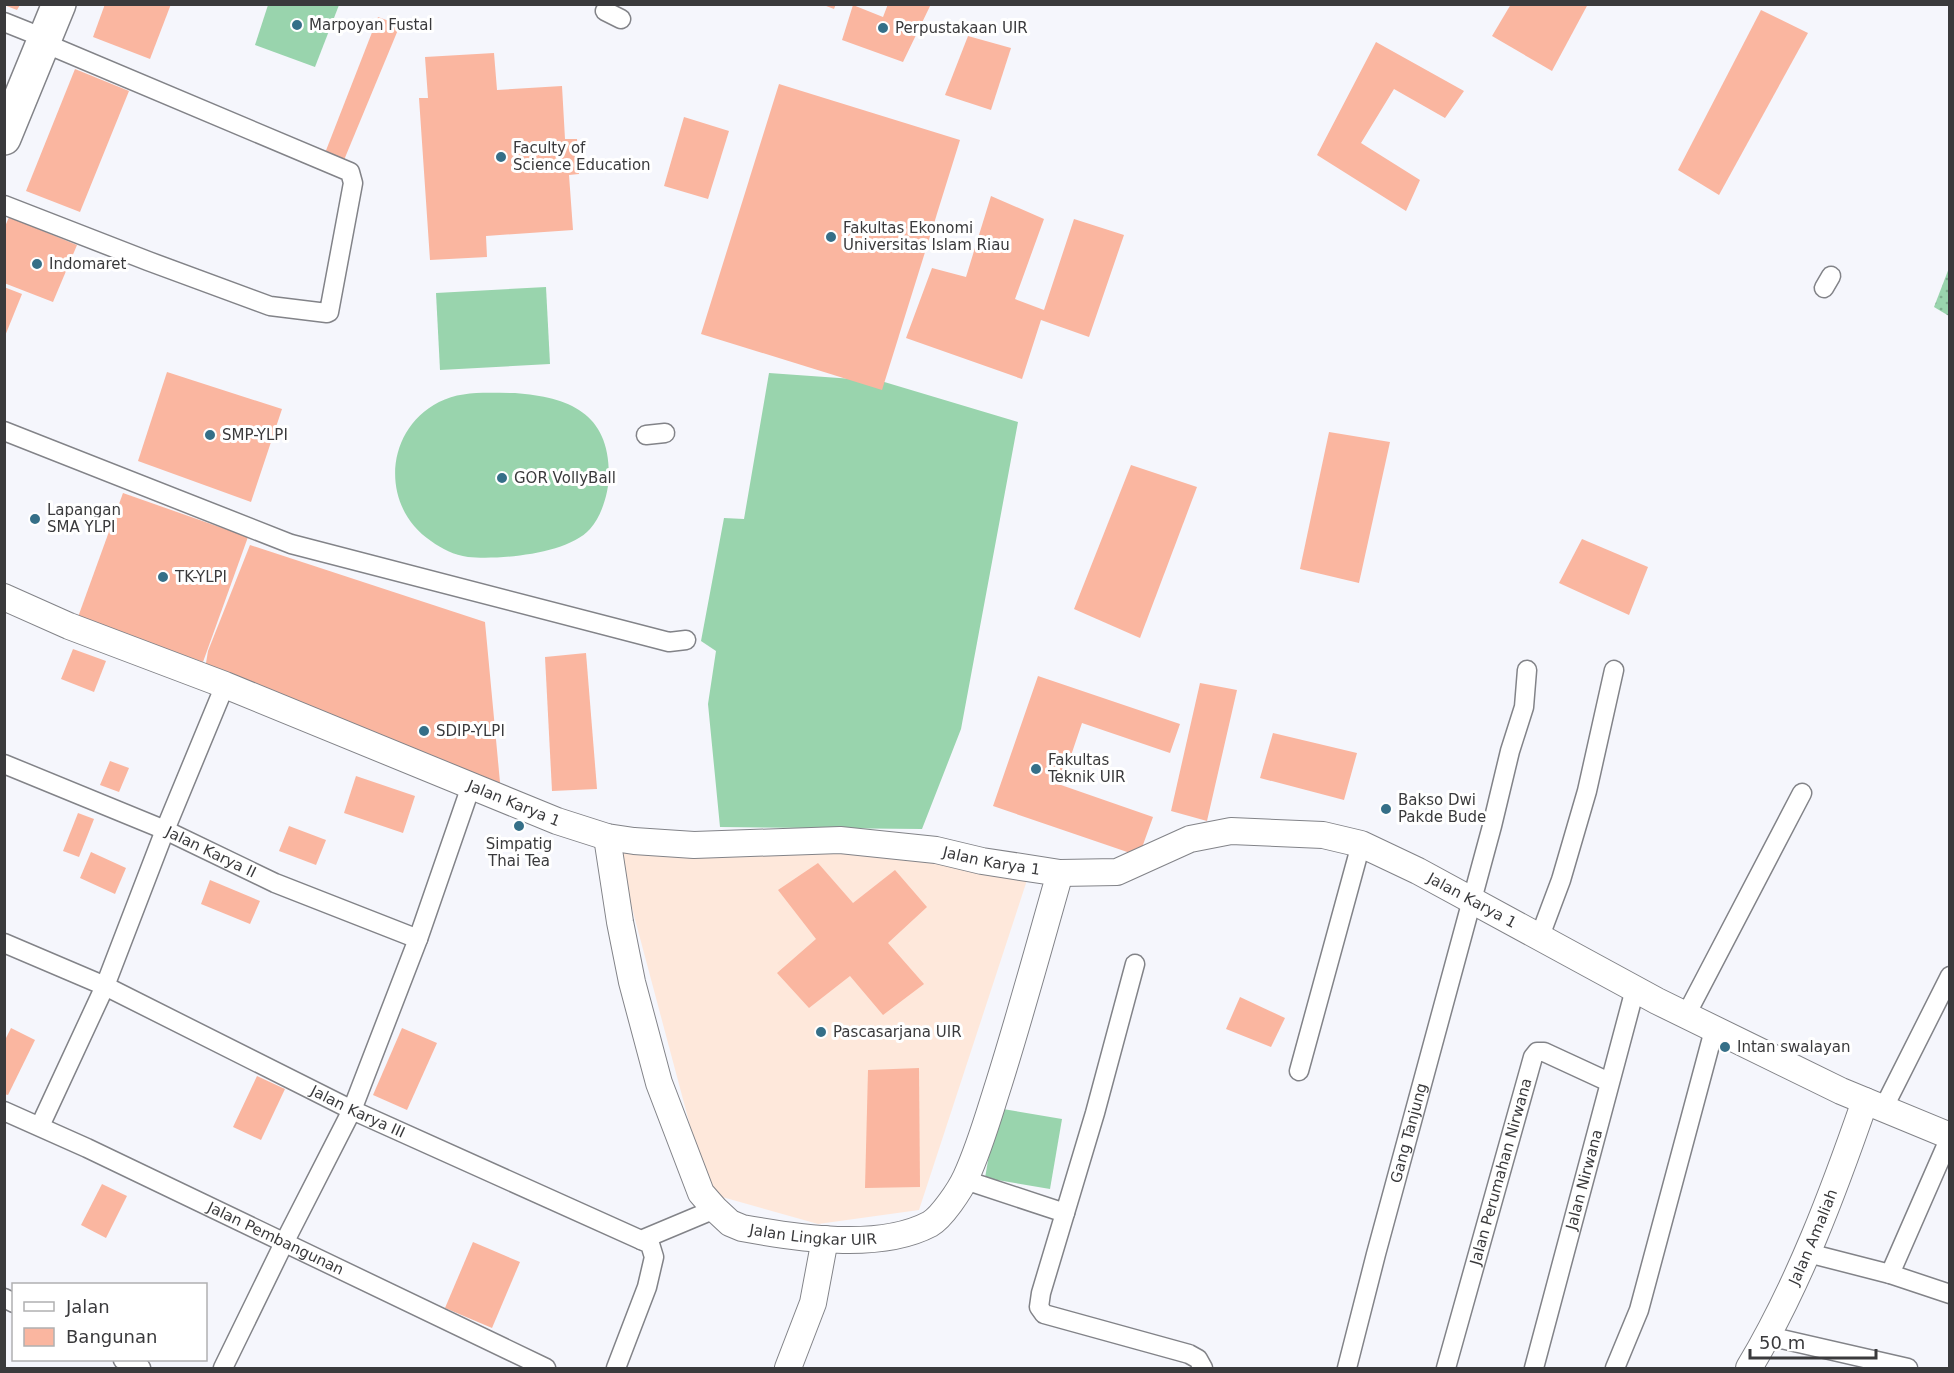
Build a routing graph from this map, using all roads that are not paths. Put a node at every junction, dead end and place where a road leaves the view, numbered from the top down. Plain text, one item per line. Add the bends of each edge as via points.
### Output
1 (59, 4) edge
2 (29, 25) edge
3 (4, 89) edge
4 (4, 138) edge
5 (4, 205) edge
6 (4, 431) edge
7 (665, 433) dead end
8 (646, 435) dead end
9 (4, 597) edge
10 (686, 640) dead end
11 (1527, 670) dead end
12 (1614, 670) dead end
13 (225, 685) junction
14 (4, 764) edge
15 (471, 786) junction
16 (1802, 793) dead end
17 (165, 830) junction
18 (607, 837) junction
19 (1360, 844) junction
20 (1059, 873) junction
21 (1472, 899) junction
22 (1540, 936) junction
23 (418, 939) junction
24 (4, 943) edge
25 (1135, 964) dead end
26 (1950, 976) edge
27 (105, 986) junction
28 (1635, 989) junction
29 (1686, 1015) junction
30 (1714, 1030) junction
31 (1299, 1071) dead end
32 (1609, 1082) junction
33 (1874, 1105) junction
34 (352, 1110) junction
35 (4, 1111) edge
36 (40, 1126) junction
37 (1950, 1137) edge
38 (965, 1180) junction
39 (715, 1209) junction
40 (1065, 1213) junction
41 (825, 1239) junction
42 (641, 1240) junction
43 (284, 1243) junction
44 (1808, 1253) junction
45 (1890, 1274) junction
46 (1950, 1293) edge
47 (1768, 1336) junction
48 (127, 1361) edge
49 (141, 1368) edge
50 (223, 1368) edge
51 (546, 1368) edge
52 (616, 1368) edge
53 (788, 1368) edge
54 (1203, 1368) edge
55 (1347, 1368) edge
56 (1446, 1368) edge
57 (1534, 1368) edge
58 (1615, 1368) edge
59 (1749, 1368) edge
60 (1905, 1368) edge

1 - 2 highway
2 - 3 highway
2 - 4 highway
2 - 5 street via 350,172 353,183 327,313 270,306
6 - 10 street via 291,544 669,642
7 - 8 street
9 - 13 street, Jalan Karya 1
11 - 21 street, Gang Tanjung via 1524,707
12 - 22 street via 1587,791
13 - 15 street, Jalan Karya 1
13 - 17 street
14 - 17 street, Jalan Karya II
15 - 18 street, Jalan Karya 1
15 - 23 street
16 - 29 street
17 - 23 street, Jalan Karya II via 275,883
17 - 27 street
18 - 20 street, Jalan Karya 1 via 694,845 840,840 936,850
18 - 39 street, Jalan Lingkar UIR via 632,982 659,1083 701,1192
19 - 20 street, Jalan Karya 1 via 1323,835 1231,831 1190,839 1118,872
19 - 21 street, Jalan Karya 1
19 - 31 street
20 - 38 street, Jalan Lingkar UIR via 1020,1015
21 - 22 street, Jalan Karya 1
21 - 55 street, Gang Tanjung
22 - 28 street, Jalan Karya 1
23 - 34 street
24 - 27 street, Jalan Karya III
25 - 40 street
26 - 33 street
27 - 34 street, Jalan Karya III
27 - 36 street
28 - 29 street, Jalan Karya 1
28 - 32 street, Jalan Nirwana
29 - 30 street, Jalan Karya 1
30 - 33 street, Jalan Karya 1
30 - 58 street via 1639,1310
32 - 56 street, Jalan Perumahan Nirwana via 1544,1052 1533,1057
32 - 57 street, Jalan Nirwana
33 - 37 street, Jalan Karya 1
33 - 44 street, Jalan Amaliah
34 - 42 street, Jalan Karya III
34 - 43 street
35 - 36 street, Jalan Pembangunan
36 - 43 street, Jalan Pembangunan
37 - 45 street
38 - 40 street
38 - 41 street, Jalan Lingkar UIR via 932,1223 900,1236
39 - 41 street, Jalan Lingkar UIR via 742,1228
39 - 42 street
40 - 54 street via 1041,1293 1040,1311 1189,1354
41 - 53 street via 813,1304
42 - 52 street via 650,1244 654,1257 647,1287
43 - 50 street
43 - 51 street, Jalan Pembangunan
44 - 45 street
44 - 47 street, Jalan Amaliah
45 - 46 street
47 - 59 street, Jalan Amaliah
47 - 60 street
48 - 49 street

